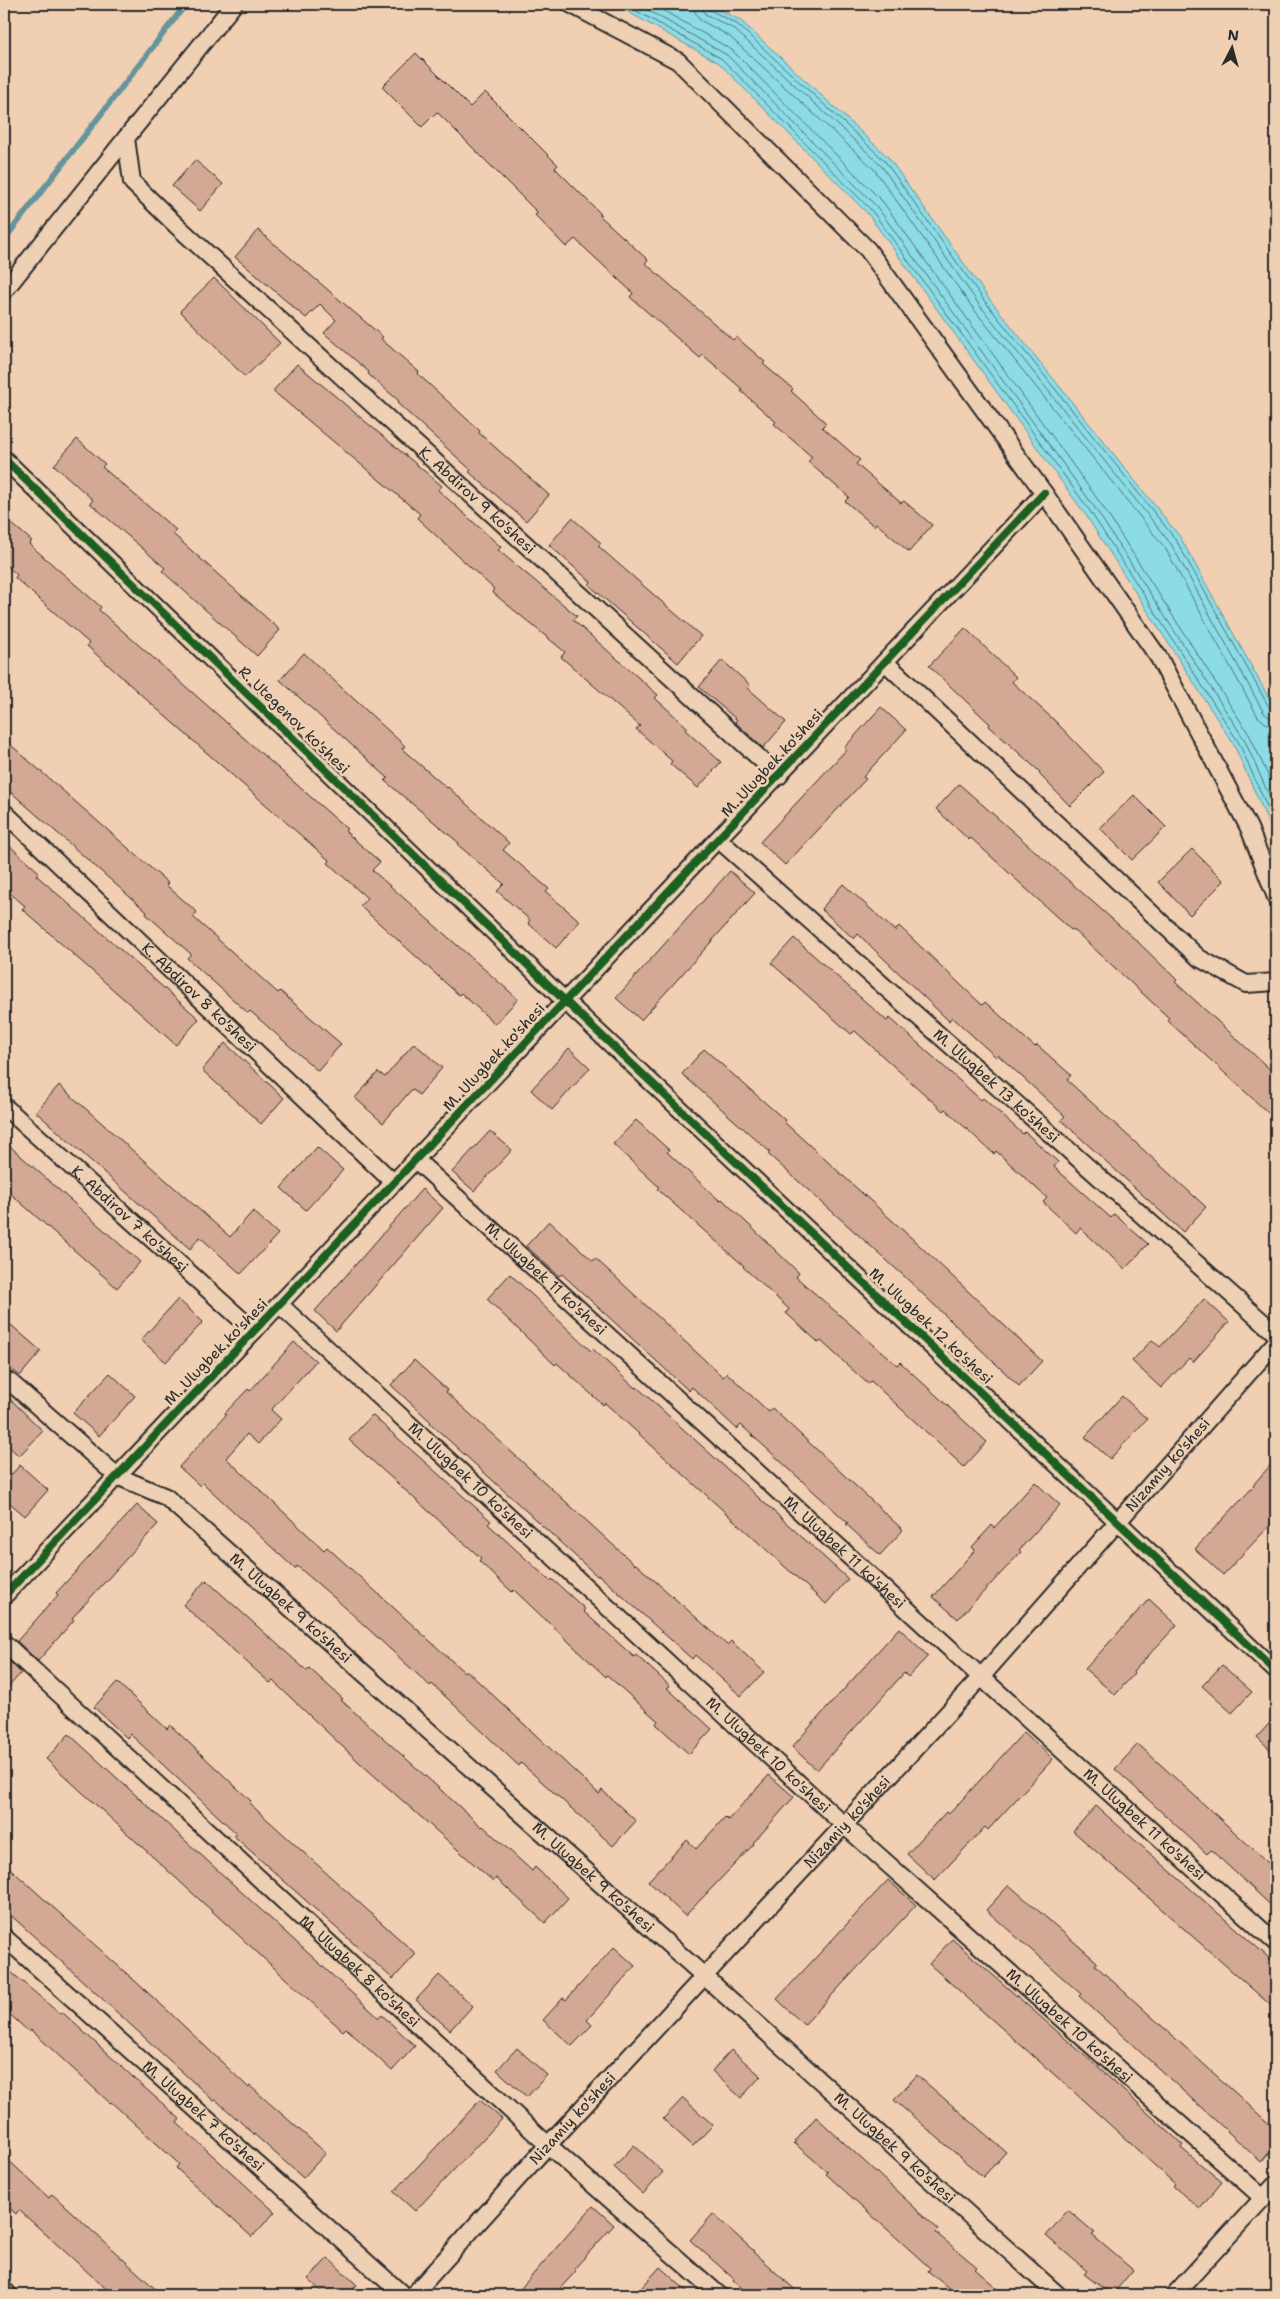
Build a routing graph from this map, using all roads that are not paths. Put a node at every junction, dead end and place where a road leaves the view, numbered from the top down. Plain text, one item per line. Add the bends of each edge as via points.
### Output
1 (234, 4) edge
2 (570, 4) edge
3 (126, 138) junction
4 (4, 291) edge
5 (4, 459) edge
6 (1044, 493) junction
7 (885, 662) junction
8 (779, 776) junction
9 (4, 812) edge
10 (718, 839) junction
11 (1276, 897) edge
12 (1276, 982) edge
13 (565, 1001) junction
14 (4, 1106) edge
15 (416, 1160) junction
16 (394, 1183) junction
17 (280, 1305) junction
18 (254, 1331) junction
19 (1276, 1334) edge
20 (1276, 1342) edge
21 (4, 1380) edge
22 (117, 1476) junction
23 (1118, 1521) junction
24 (4, 1596) edge
25 (4, 1644) edge
26 (1276, 1671) edge
27 (981, 1677) junction
28 (844, 1825) junction
29 (4, 1937) edge
30 (1276, 1943) edge
31 (704, 1976) junction
32 (548, 2146) junction
33 (1276, 2184) edge
34 (1263, 2198) junction
35 (402, 2295) edge
36 (413, 2295) edge
37 (719, 2295) edge
38 (1058, 2295) edge
39 (1174, 2295) edge

1 - 3 street
2 - 6 street via 678,61 868,250
3 - 4 street
3 - 8 street, K. Abdirov 9 ko'shesi via 132,182 176,225
5 - 13 street, R. Utegenov ko'shesi
6 - 7 street, M. Ulugbek ko'shesi
6 - 11 street via 1159,658 1249,828
7 - 8 street, M. Ulugbek ko'shesi
7 - 12 street via 1199,958 1246,984
8 - 10 street, M. Ulugbek ko'shesi
9 - 16 street, K. Abdirov 8 ko'shesi
10 - 13 street, M. Ulugbek ko'shesi
10 - 19 street, M. Ulugbek 13 ko'shesi
13 - 15 street, M. Ulugbek ko'shesi
13 - 23 street, M. Ulugbek 12 ko'shesi
14 - 18 street, K. Abdirov 7 ko'shesi
15 - 16 street, M. Ulugbek ko'shesi
15 - 27 street, M. Ulugbek 11 ko'shesi
16 - 17 street, M. Ulugbek ko'shesi
17 - 18 street, M. Ulugbek ko'shesi
17 - 28 street, M. Ulugbek 10 ko'shesi
18 - 22 street, M. Ulugbek ko'shesi
20 - 23 street, Nizamiy ko'shesi
21 - 22 street, M. Ulugbek 9 ko'shesi
22 - 24 street, M. Ulugbek ko'shesi
22 - 31 street, M. Ulugbek 9 ko'shesi via 166,1497
23 - 26 street, M. Ulugbek 12 ko'shesi
23 - 27 street, Nizamiy ko'shesi
25 - 32 street, M. Ulugbek 8 ko'shesi
27 - 28 street, Nizamiy ko'shesi
27 - 30 street, M. Ulugbek 11 ko'shesi
28 - 31 street, Nizamiy ko'shesi
28 - 34 street, M. Ulugbek 10 ko'shesi
29 - 35 street, M. Ulugbek 7 ko'shesi
31 - 32 street, Nizamiy ko'shesi
31 - 38 street, M. Ulugbek 9 ko'shesi
32 - 36 street, Nizamiy ko'shesi
32 - 37 street, M. Ulugbek 8 ko'shesi
33 - 34 street
34 - 39 street

